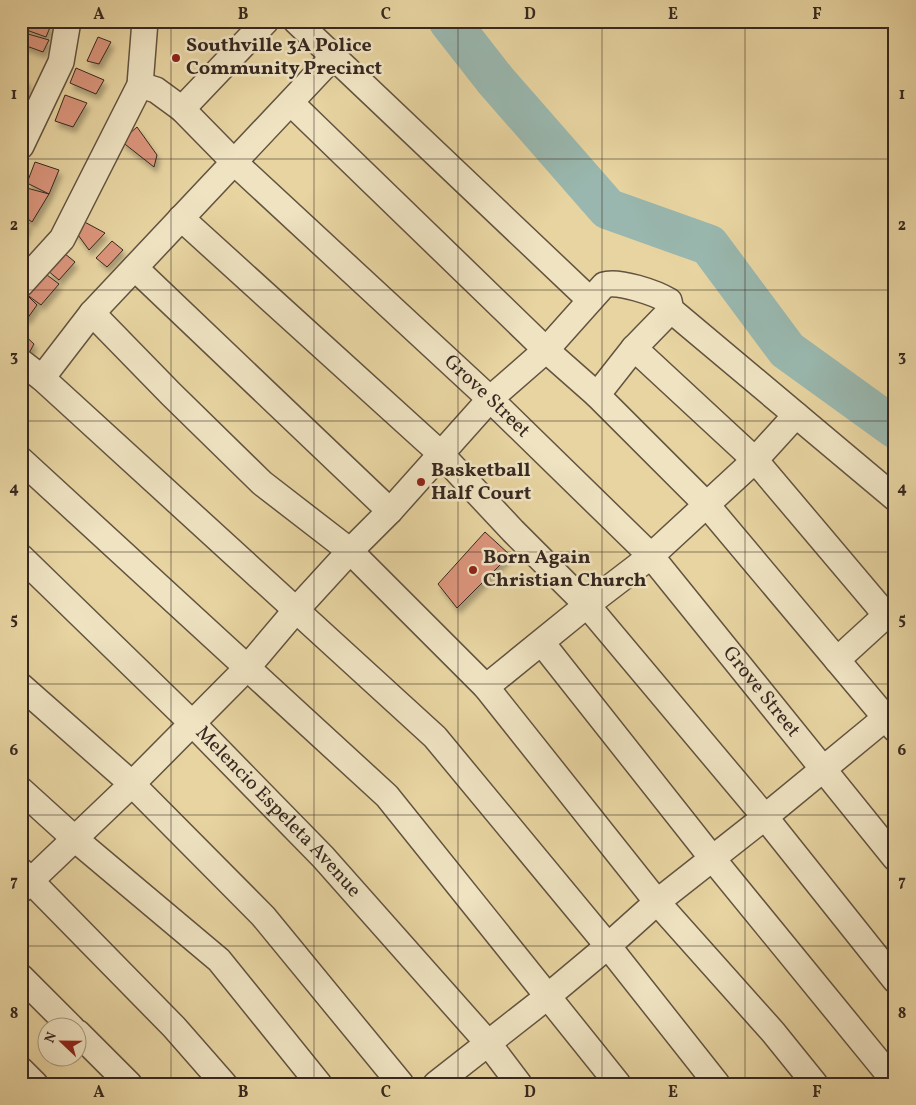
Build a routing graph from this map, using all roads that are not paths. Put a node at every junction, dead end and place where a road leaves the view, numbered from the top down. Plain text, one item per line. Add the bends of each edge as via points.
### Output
1 (68, 21) edge
2 (145, 21) edge
3 (266, 21) edge
4 (296, 21) edge
5 (333, 57) junction
6 (140, 85) junction
7 (291, 103) junction
8 (182, 109) junction
9 (21, 146) edge
10 (235, 163) junction
11 (181, 218) junction
12 (135, 268) junction
13 (21, 284) edge
14 (590, 300) junction
15 (671, 310) junction
16 (92, 313) junction
17 (634, 348) junction
18 (546, 350) junction
19 (21, 362) edge
20 (42, 378) junction
21 (598, 395) junction
22 (490, 399) junction
23 (796, 415) junction
24 (441, 454) junction
25 (21, 460) edge
26 (755, 460) junction
27 (895, 498) edge
28 (706, 504) junction
29 (390, 511) junction
30 (350, 551) junction
31 (651, 556) junction
32 (21, 557) edge
33 (587, 605) junction
34 (296, 610) junction
35 (890, 611) edge
36 (542, 643) junction
37 (836, 660) junction
38 (247, 668) junction
39 (21, 686) edge
40 (486, 687) junction
41 (892, 719) edge
42 (192, 724) junction
43 (822, 770) junction
44 (132, 784) junction
45 (21, 790) edge
46 (765, 817) junction
47 (75, 839) junction
48 (712, 858) junction
49 (895, 858) edge
50 (24, 881) edge
51 (657, 902) junction
52 (608, 946) junction
53 (21, 977) edge
54 (895, 980) edge
55 (547, 997) junction
56 (62, 1018) edge
57 (88, 1043) edge
58 (488, 1043) junction
59 (21, 1070) edge
60 (895, 1082) edge
61 (35, 1084) edge
62 (129, 1084) edge
63 (224, 1084) edge
64 (319, 1084) edge
65 (401, 1084) edge
66 (436, 1084) edge
67 (519, 1084) edge
68 (618, 1084) edge
69 (717, 1084) edge
70 (815, 1084) edge

1 - 9 street via 61,62
2 - 6 street
3 - 8 street
4 - 5 street
5 - 7 street
5 - 14 street
6 - 8 street, Grove Street via 156,90
6 - 13 street via 62,239
7 - 10 street
7 - 18 street
8 - 10 street, Grove Street
10 - 11 street
10 - 22 street, Grove Street
11 - 12 street
11 - 24 street
12 - 16 street
12 - 29 street
14 - 15 street via 610,283 665,298
14 - 18 street
15 - 17 street
15 - 23 street
16 - 20 street
16 - 30 street via 262,483
17 - 21 street
17 - 26 street
18 - 21 street
18 - 22 street
19 - 20 street
20 - 34 street
21 - 28 street
22 - 24 street
22 - 31 street, Grove Street
23 - 26 street
23 - 27 street
24 - 29 street
24 - 33 street
25 - 38 street
26 - 28 street
26 - 35 street
28 - 31 street
28 - 37 street
29 - 30 street
30 - 34 street
30 - 40 street
31 - 33 street
31 - 43 street, Grove Street
32 - 42 street, Melencio Espeleta Avenue
33 - 36 street
33 - 46 street
34 - 38 street
34 - 52 street via 436,737
35 - 37 street
36 - 40 street
36 - 48 street
37 - 41 street
38 - 42 street
38 - 55 street via 387,796
39 - 44 street
40 - 51 street
41 - 43 street
42 - 44 street
42 - 58 street, Melencio Espeleta Avenue via 323,857
43 - 46 street
43 - 49 street, Grove Street
44 - 47 street
44 - 65 street via 263,916
45 - 47 street
46 - 48 street
46 - 54 street
47 - 50 street
47 - 64 street via 219,960
48 - 51 street
48 - 60 street
50 - 63 street via 174,1027
51 - 52 street
51 - 70 street
52 - 55 street
52 - 69 street
53 - 56 street
55 - 58 street
55 - 68 street
57 - 62 street
58 - 66 street
58 - 67 street, Melencio Espeleta Avenue
59 - 61 street

